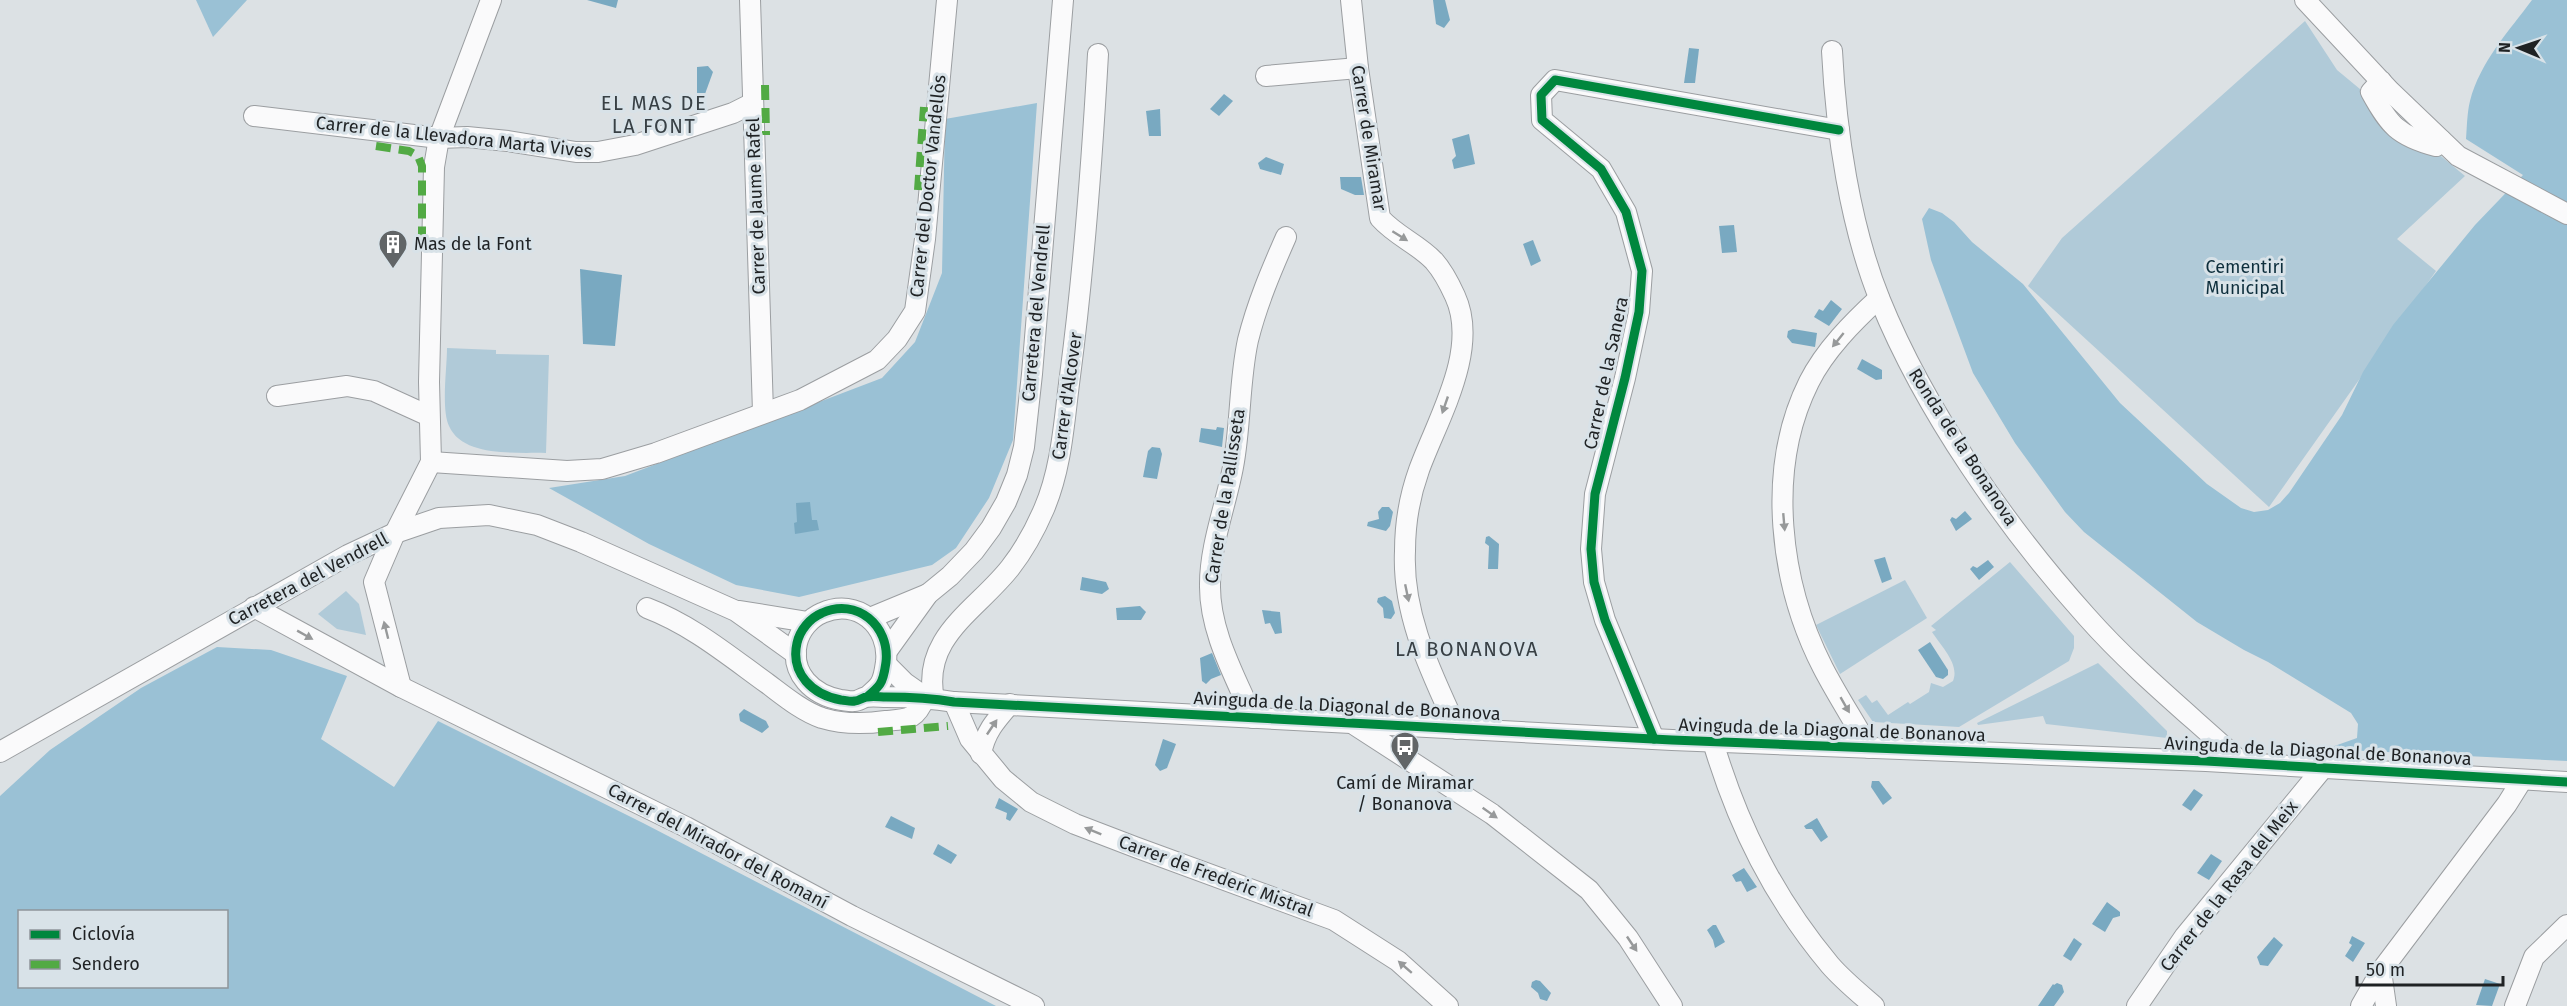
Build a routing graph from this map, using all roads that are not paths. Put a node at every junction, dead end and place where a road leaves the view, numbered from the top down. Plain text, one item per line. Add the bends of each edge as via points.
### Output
1 (491, 0) edge
2 (750, 0) edge
3 (947, 0) edge
4 (1063, 0) edge
5 (1351, 0) edge
6 (2305, 0) edge
7 (1832, 51) dead end
8 (1098, 54) dead end
9 (1358, 68) junction
10 (1266, 76) dead end
11 (753, 103) junction
12 (255, 116) dead end
13 (1839, 130) junction
14 (439, 138) junction
15 (2567, 214) edge
16 (1286, 237) dead end
17 (1879, 298) junction
18 (278, 396) dead end
19 (763, 412) junction
20 (429, 416) junction
21 (431, 462) junction
22 (395, 533) junction
23 (928, 594) junction
24 (254, 607) junction
25 (647, 608) dead end
26 (736, 610) junction
27 (870, 618) junction
28 (808, 622) junction
29 (796, 654) junction
30 (887, 658) junction
31 (401, 687) junction
32 (867, 697) junction
33 (938, 699) junction
34 (1010, 704) junction
35 (1253, 718) junction
36 (1353, 724) junction
37 (1457, 729) junction
38 (1654, 739) junction
39 (1713, 742) junction
40 (1869, 747) junction
41 (0, 752) edge
42 (981, 754) junction
43 (2242, 763) junction
44 (2323, 768) junction
45 (2522, 780) junction
46 (2567, 782) edge
47 (2567, 925) edge
48 (2381, 971) junction
49 (1034, 1006) edge
50 (1448, 1006) edge
51 (1672, 1006) edge
52 (1874, 1006) edge
53 (2137, 1006) edge
54 (2361, 1006) edge
55 (2386, 1006) edge
56 (2515, 1006) edge

1 - 14 street
2 - 11 street, Carrer de Jaume Rafel
3 - 19 street, Carrer del Doctor Vandellòs via 926,239 915,311 877,360 800,400
4 - 23 street, Carretera del Vendrell via 1024,447 1006,502 991,528 966,560
5 - 9 street, Carrer de Miramar
6 - 15 street via 2458,156
7 - 13 street, Ronda de la Bonanova
8 - 33 street, Carrer d'Alcover via 1076,328 1059,463 1034,533 1009,569 947,634 934,663 932,686
9 - 10 street
9 -> 37 street, Carrer de Miramar via 1380,219 1434,261 1456,298 1460,315 1462,335 1457,371 1418,473 1404,551 1405,584 1423,655
11 - 14 street, Carrer de la Llevadora Marta Vives via 634,146 598,152 467,137
11 - 19 street, Carrer de Jaume Rafel
12 - 14 street, Carrer de la Llevadora Marta Vives
13 - 17 street, Ronda de la Bonanova via 1853,214
13 - 38 street, Carrer de la Sanera via 1555,80 1541,95 1542,120 1601,169 1626,212 1642,271 1639,312 1595,494 1590,549 1605,620
14 - 20 street via 434,167
16 - 35 street, Carrer de la Pallisseta via 1259,299 1248,342 1235,460 1210,584 1218,635
17 -> 40 street via 1854,321 1809,382 1788,447 1782,493 1787,558 1799,607 1823,667
17 - 43 street, Ronda de la Bonanova via 1933,408 2030,550 2088,618
18 - 20 street via 347,386 375,391
19 - 21 street, Carrer del Doctor Vandellòs via 657,453 602,469 567,471
20 - 21 street
21 - 22 street
22 - 24 street, Carretera del Vendrell
22 - 26 street, Carretera del Vendrell via 439,518 489,514 537,525 581,542
31 -> 22 street via 374,582
23 - 27 street, Carretera del Vendrell
23 - 30 street, Carretera del Vendrell
24 -> 31 street, Carrer del Mirador del Romaní
24 - 41 street, Carretera del Vendrell
25 - 33 street via 701,635 797,705 821,717 843,722 909,718
26 - 28 street, Carretera del Vendrell
26 - 29 street, Carretera del Vendrell
27 - 28 street via 846,608 826,611
27 - 30 street via 879,628
28 - 29 street via 801,631
29 - 32 street via 801,675 815,691 828,698 854,702
30 - 32 street via 880,684
30 - 33 street via 905,683
31 - 49 street, Carrer del Mirador del Romaní via 686,827 852,916
32 - 33 street, Avinguda de la Diagonal de Bonanova
33 - 34 street, Avinguda de la Diagonal de Bonanova
33 - 42 street, Carrer de Frederic Mistral
34 - 35 street, Avinguda de la Diagonal de Bonanova
42 -> 34 street via 989,729
35 - 36 street, Avinguda de la Diagonal de Bonanova
36 - 37 street, Avinguda de la Diagonal de Bonanova
36 -> 51 street via 1492,814 1589,890 1629,938
37 - 38 street, Avinguda de la Diagonal de Bonanova
38 - 39 street, Avinguda de la Diagonal de Bonanova
39 - 40 street, Avinguda de la Diagonal de Bonanova
39 - 52 street via 1755,852 1786,908 1832,967
40 - 43 street, Avinguda de la Diagonal de Bonanova
50 -> 42 street, Carrer de Frederic Mistral via 1398,961 1334,920 1075,824 1031,802
43 - 44 street, Avinguda de la Diagonal de Bonanova
44 - 45 street, Avinguda de la Diagonal de Bonanova
44 - 53 street, Carrer de la Rasa del Meix via 2185,936
45 - 46 street, Avinguda de la Diagonal de Bonanova
45 - 48 street
47 - 56 street via 2534,957
48 - 54 street
48 - 55 street

